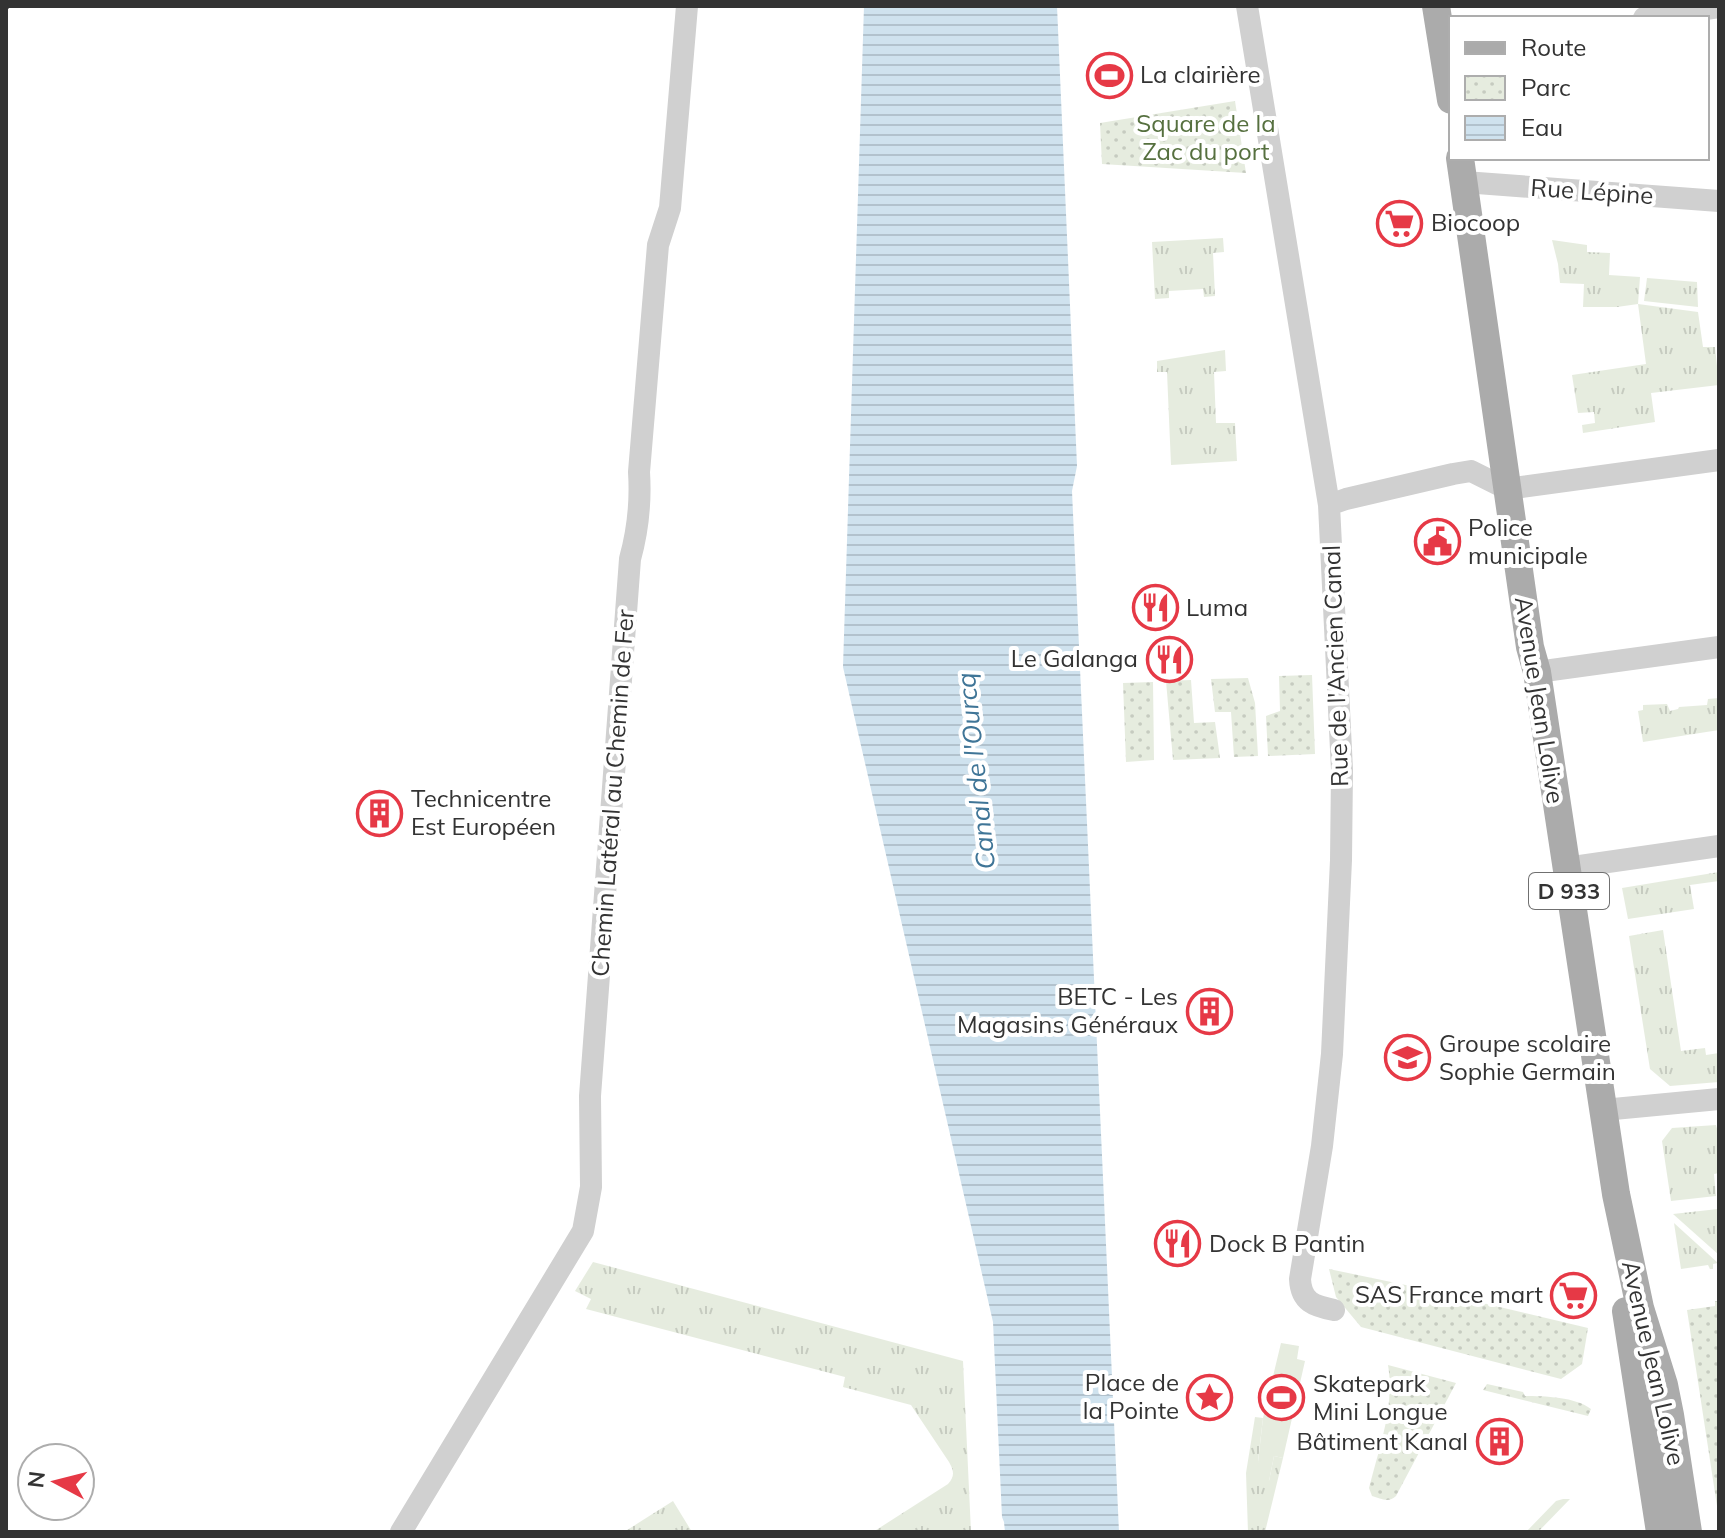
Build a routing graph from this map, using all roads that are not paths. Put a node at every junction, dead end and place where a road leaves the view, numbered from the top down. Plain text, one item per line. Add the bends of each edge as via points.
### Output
1 (687, 6) edge
2 (1247, 6) edge
3 (1436, 6) edge
4 (1719, 7) edge
5 (1658, 16) edge
6 (1447, 48) edge
7 (1449, 74) edge
8 (1462, 170) edge
9 (1719, 201) edge
10 (1719, 460) edge
11 (1507, 489) junction
12 (1329, 505) junction
13 (1719, 647) edge
14 (1537, 672) junction
15 (1719, 846) edge
16 (1566, 868) junction
17 (1719, 1099) edge
18 (1603, 1110) junction
19 (1616, 1194) junction
20 (1334, 1310) dead end
21 (401, 1532) edge
22 (1660, 1532) edge
23 (1688, 1532) edge

1 - 21 street, Chemin Latéral au Chemin de Fer via 670,208 658,245 637,530 630,559 590,1096 591,1187 583,1231
2 - 12 street, Rue de l'Ancien Canal
3 - 6 main road
4 - 5 street
6 - 7 main road
8 - 9 street, Rue Lépine
8 - 11 main road, Avenue Jean Lolive / D 933
10 - 11 street
11 - 12 street via 1471,471
11 - 14 main road, Avenue Jean Lolive / D 933
12 - 20 street, Rue de l'Ancien Canal via 1342,770 1338,957 1322,1146 1300,1291 1318,1307
13 - 14 street
14 - 16 main road, Avenue Jean Lolive / D 933
15 - 16 street
16 - 18 main road, Avenue Jean Lolive / D 933
17 - 18 street
18 - 19 main road, Avenue Jean Lolive / D 933
19 - 22 main road, Avenue Jean Lolive / D 933 via 1625,1305
19 - 23 main road, Avenue Jean Lolive / D 933 via 1640,1308 1664,1385

